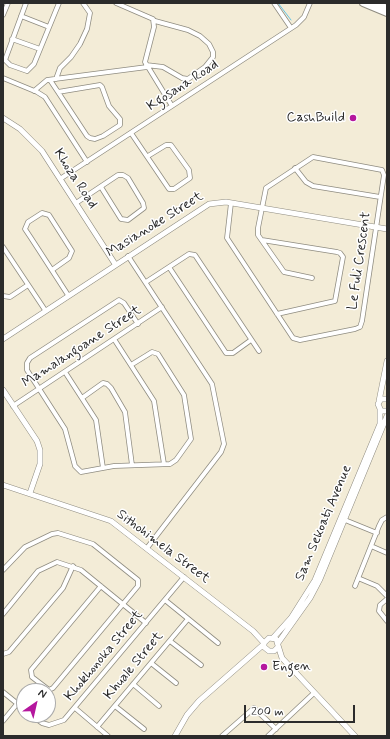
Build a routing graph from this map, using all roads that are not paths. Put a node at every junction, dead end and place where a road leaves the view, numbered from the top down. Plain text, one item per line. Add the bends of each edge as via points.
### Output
1 (26, 3) edge
2 (59, 3) edge
3 (83, 3) edge
4 (116, 3) edge
5 (274, 3) edge
6 (310, 3) edge
7 (363, 3) edge
8 (376, 3) edge
9 (6, 4) edge
10 (387, 8) edge
11 (387, 13) edge
12 (3, 15) edge
13 (21, 16) junction
14 (154, 21) junction
15 (49, 27) junction
16 (291, 28) junction
17 (12, 39) junction
18 (40, 49) junction
19 (146, 66) junction
20 (3, 78) edge
21 (56, 79) junction
22 (50, 80) junction
23 (34, 90) junction
24 (58, 92) junction
25 (172, 106) junction
26 (3, 118) edge
27 (131, 133) junction
28 (148, 156) junction
29 (87, 162) junction
30 (295, 168) junction
31 (60, 179) junction
32 (100, 187) junction
33 (380, 197) junction
34 (231, 203) junction
35 (76, 204) junction
36 (262, 208) junction
37 (376, 227) junction
38 (387, 229) edge
39 (262, 240) junction
40 (3, 247) edge
41 (128, 255) junction
42 (115, 264) junction
43 (169, 267) junction
44 (52, 270) junction
45 (312, 278) dead end
46 (146, 282) junction
47 (28, 285) junction
48 (68, 295) junction
49 (3, 296) edge
50 (162, 307) junction
51 (45, 310) junction
52 (277, 314) junction
53 (138, 324) junction
54 (3, 339) edge
55 (114, 340) junction
56 (251, 340) junction
57 (258, 351) dead end
58 (387, 361) edge
59 (131, 366) junction
60 (65, 372) junction
61 (38, 389) junction
62 (3, 390) edge
63 (82, 398) junction
64 (387, 399) edge
65 (380, 401) junction
66 (13, 406) junction
67 (380, 409) junction
68 (387, 411) edge
69 (387, 416) edge
70 (164, 464) junction
71 (132, 465) junction
72 (103, 468) junction
73 (3, 485) edge
74 (30, 493) junction
75 (387, 517) edge
76 (345, 520) junction
77 (376, 532) junction
78 (371, 546) junction
79 (147, 548) junction
80 (387, 553) edge
81 (72, 566) junction
82 (3, 570) edge
83 (184, 577) junction
84 (358, 578) junction
85 (101, 586) junction
86 (355, 586) dead end
87 (387, 596) edge
88 (387, 599) edge
89 (166, 600) junction
90 (123, 605) junction
91 (3, 614) edge
92 (188, 619) junction
93 (387, 621) edge
94 (146, 623) junction
95 (252, 631) junction
96 (271, 638) junction
97 (170, 641) junction
98 (218, 643) dead end
99 (264, 643) junction
100 (278, 645) junction
101 (256, 651) junction
102 (269, 651) junction
103 (3, 654) edge
104 (282, 658) junction
105 (152, 663) junction
106 (200, 666) dead end
107 (176, 683) dead end
108 (134, 684) junction
109 (3, 692) edge
110 (314, 693) junction
111 (16, 703) edge
112 (16, 705) edge
113 (116, 706) junction
114 (159, 706) dead end
115 (75, 708) junction
116 (3, 722) edge
117 (42, 723) edge
118 (97, 727) junction
119 (144, 729) dead end
120 (276, 729) junction
121 (108, 736) edge
122 (175, 736) edge
123 (222, 736) edge
124 (268, 736) edge
125 (355, 736) edge

1 - 13 street
2 - 15 street
3 - 21 street via 90,12 87,28 80,44 72,57 60,68
4 - 14 street via 148,15
5 - 16 street
6 - 16 street, Kgosana Road via 304,17
7 - 11 main road
8 - 10 main road
9 - 12 street
13 - 15 street
13 - 17 street
14 - 19 street via 145,58
14 - 19 street via 200,36 209,44 213,57 205,67 188,78 182,78 163,67
15 - 18 street
16 - 25 street, Kgosana Road
17 - 18 street
17 - 18 street via 5,60 10,65 29,71
19 - 21 street
19 - 25 street
20 - 23 street
21 - 22 street
22 - 23 street
22 - 24 street
23 - 29 street via 47,100
24 - 24 street via 90,138 103,136 120,125 120,119 109,106 100,85
25 - 27 street, Kgosana Road
26 - 31 street, Khoza Road via 14,124 39,147
27 - 28 street
27 - 29 street, Kgosana Road
28 - 28 street via 169,189 174,189 190,178 189,170 171,145 166,145
29 - 31 street, Kgosana Road
30 - 33 street via 306,182 313,186
30 - 33 street, Le Fuli Crescent via 315,157 379,168 384,172
30 - 36 street, Le Fuli Crescent via 266,188
31 - 35 street, Khoza Road
32 - 32 street via 118,175 125,176 142,200 144,208 128,220 124,220
32 - 35 street
33 - 37 street, Le Fuli Crescent
34 - 36 street, Masianoke Street
34 - 41 street, Masianoke Street via 216,202 204,206
34 - 52 street, Le Fuli Crescent via 227,238
35 - 42 street, Khoza Road
36 - 37 street, Masianoke Street
36 - 39 street, Le Fuli Crescent via 258,233
37 - 38 street, Masianoke Street
37 - 52 street, Le Fuli Crescent via 360,327 296,340
39 - 45 street via 284,272
39 - 52 street via 339,253 343,257 335,301
40 - 47 street
41 - 42 street, Masianoke Street
41 - 46 street
42 - 48 street, Masianoke Street
43 - 46 street
43 - 56 street via 189,254 195,255
43 - 56 street via 225,352 233,353
44 - 44 street via 25,227 31,220 45,213 72,253 70,258
44 - 48 street
46 - 50 street
47 - 49 street via 10,297
47 - 51 street
48 - 51 street, Masianoke Street
50 - 53 street, Mamalangoane Street
50 - 79 street via 212,384 224,444 221,452
51 - 54 street, Masianoke Street
53 - 55 street, Mamalangoane Street
53 - 61 street via 123,301 119,300 28,360 26,367
55 - 59 street
55 - 60 street, Mamalangoane Street
56 - 57 street
58 - 65 street
59 - 70 street via 155,404
59 - 70 street via 155,352 184,395 191,439 174,462
60 - 61 street, Mamalangoane Street
60 - 63 street
61 - 66 street, Mamalangoane Street
61 - 72 street via 65,429 77,470 85,473
62 - 66 street
63 - 71 street via 104,383 111,388 125,412
63 - 72 street via 97,422
64 - 65 street
65 - 67 street, Sam Sekoati Avenue
66 - 74 street via 37,441 40,450 40,464
67 - 68 street
67 - 96 street, Sam Sekoati Avenue via 380,424 314,580 291,618
69 - 76 street, Sam Sekoati Avenue
70 - 71 street
71 - 72 street
73 - 74 street, Sithohimela Street
74 - 79 street, Sithohimela Street via 105,518
75 - 77 street via 382,520
76 - 77 street
76 - 100 street, Sam Sekoati Avenue via 315,589
77 - 78 street
78 - 80 street
78 - 84 street
79 - 83 street, Sithohimela Street
81 - 85 street
81 - 91 street via 56,562 40,570
81 - 103 street via 63,588 9,652
82 - 90 street via 25,547 52,534 63,534 93,544 138,579 138,586
83 - 89 street, Khokhonoka Street
83 - 95 street, Sithohimela Street
84 - 86 street
84 - 87 street via 375,585
85 - 90 street
85 - 90 street via 31,669 32,677 48,689 53,688
88 - 93 street via 380,605 379,611
89 - 92 street
89 - 94 street, Khokhonoka Street
90 - 94 street
92 - 97 street, Khuale Street
92 - 98 street
94 - 115 street, Khokhonoka Street
95 - 96 street, Sithohimela Street
95 - 99 street, Sithohimela Street
96 - 99 street, Sam Sekoati Avenue
96 - 100 street
97 - 105 street, Khuale Street
97 - 106 street
99 - 101 street
99 - 102 street
100 - 102 street
100 - 104 street
101 - 102 street
101 - 122 street via 200,701
102 - 104 street
104 - 110 street
105 - 107 street
105 - 108 street, Khuale Street
108 - 113 street, Khuale Street
108 - 114 street
109 - 111 street
110 - 120 street
110 - 125 street
112 - 116 street
113 - 118 street, Khuale Street
113 - 119 street
115 - 117 street, Khokhonoka Street via 64,720 56,724
115 - 118 street
118 - 121 street
120 - 123 street via 254,708
120 - 124 street

